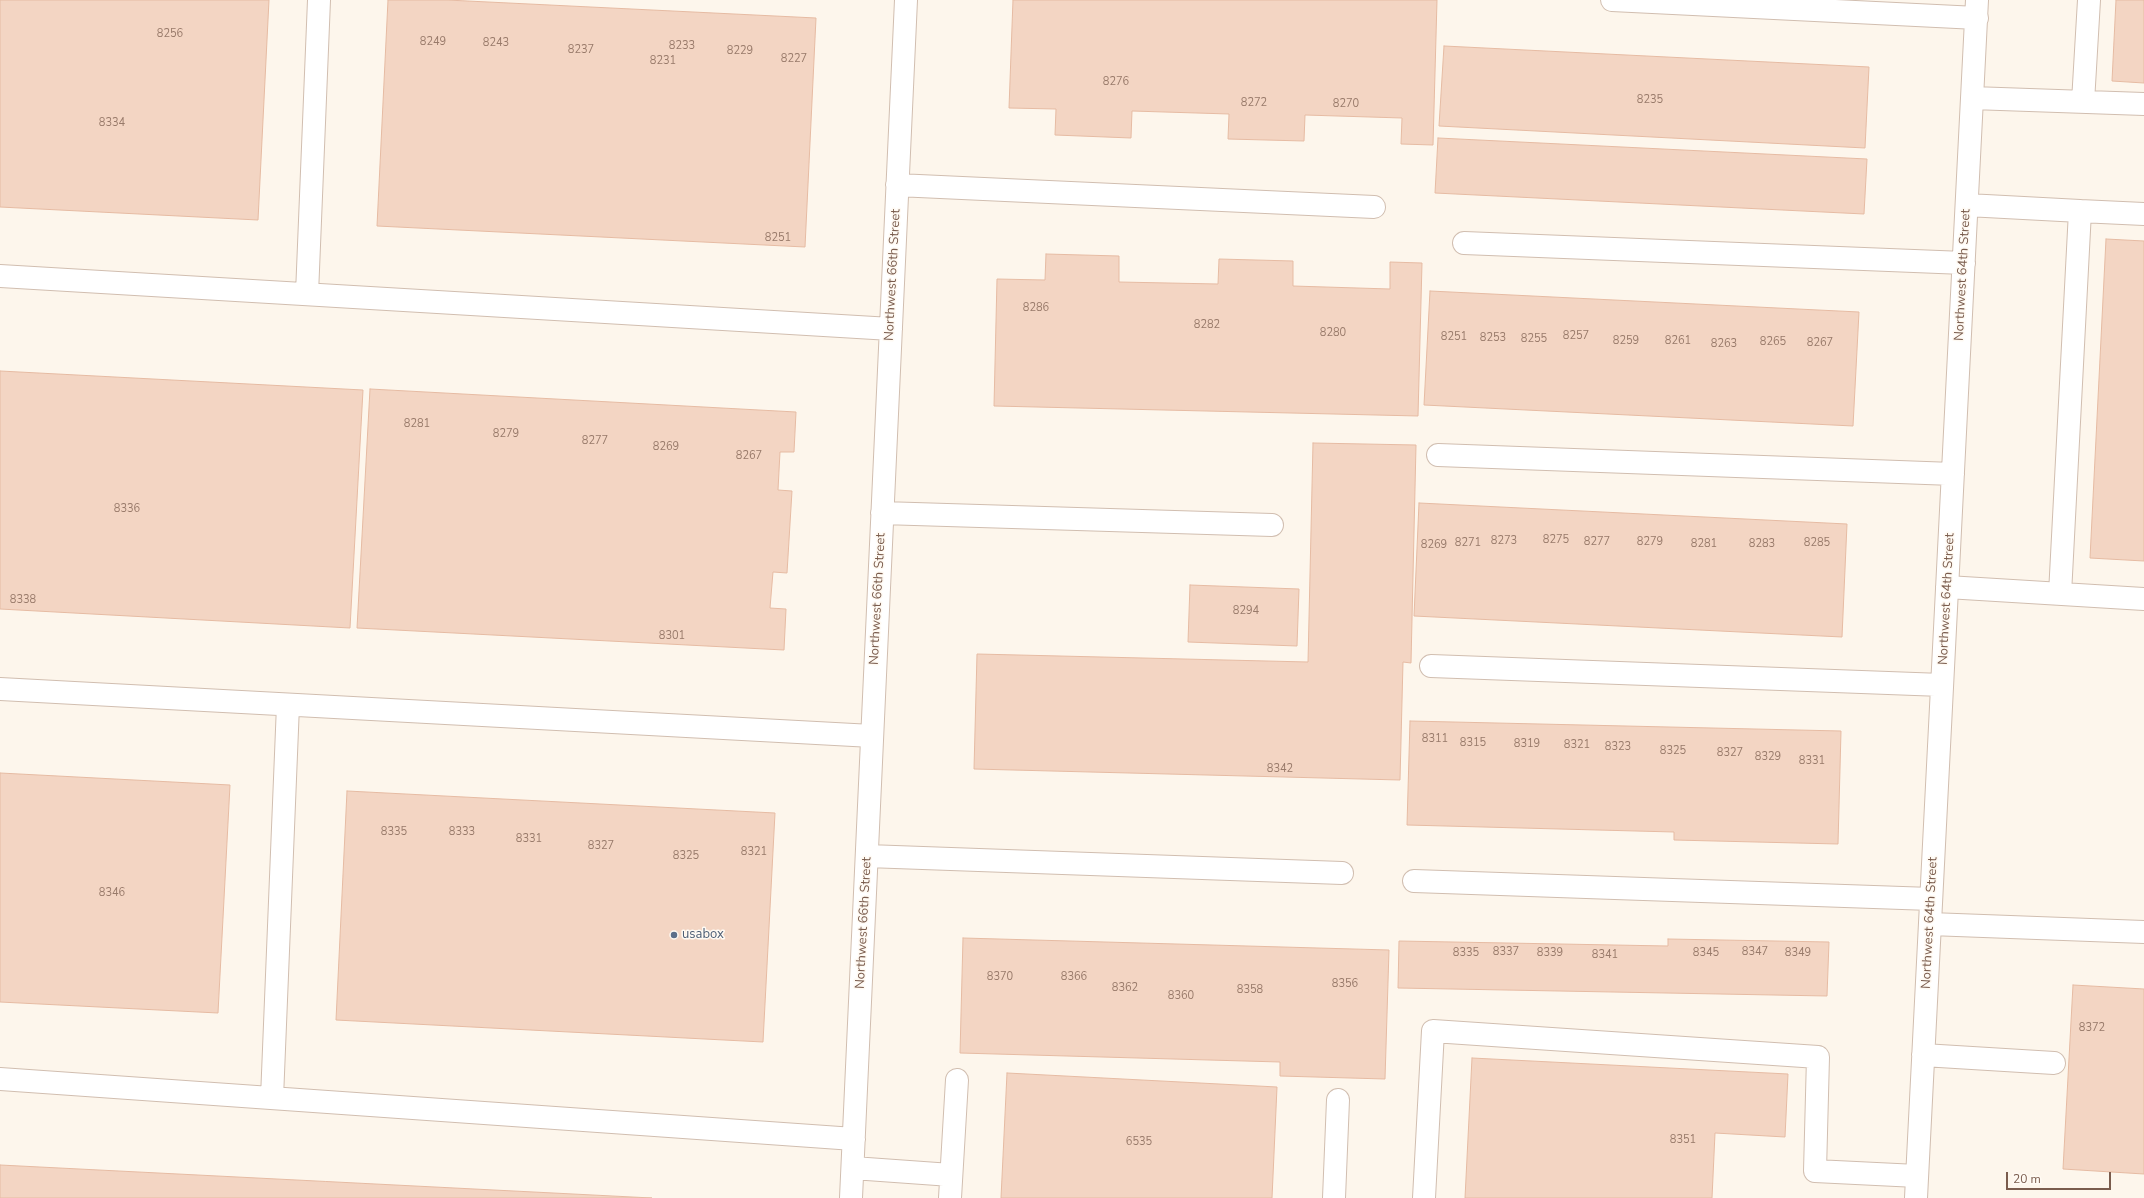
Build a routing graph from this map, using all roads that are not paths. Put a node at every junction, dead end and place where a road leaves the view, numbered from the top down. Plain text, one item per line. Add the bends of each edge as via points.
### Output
1 (319, 0) edge
2 (906, 0) edge
3 (1612, 0) edge
4 (2088, 0) edge
5 (1977, 9) edge
6 (1972, 98) junction
7 (2083, 102) junction
8 (2144, 104) edge
9 (897, 185) junction
10 (1967, 205) junction
11 (1374, 207) dead end
12 (2080, 211) junction
13 (2144, 214) edge
14 (1464, 243) dead end
15 (1964, 263) junction
16 (0, 276) edge
17 (307, 294) junction
18 (891, 329) junction
19 (1438, 455) dead end
20 (1953, 474) junction
21 (882, 513) junction
22 (1272, 525) dead end
23 (1947, 587) junction
24 (2060, 594) junction
25 (2144, 599) edge
26 (1431, 666) dead end
27 (1942, 685) junction
28 (0, 689) edge
29 (288, 705) junction
30 (872, 736) junction
31 (867, 856) junction
32 (1342, 872) dead end
33 (1414, 881) dead end
34 (1931, 899) junction
35 (1930, 924) junction
36 (2144, 932) edge
37 (1923, 1055) junction
38 (2054, 1063) dead end
39 (0, 1079) edge
40 (957, 1080) dead end
41 (272, 1098) junction
42 (1338, 1100) dead end
43 (854, 1139) junction
44 (853, 1168) junction
45 (951, 1175) junction
46 (1917, 1176) junction
47 (851, 1198) edge
48 (950, 1198) edge
49 (1334, 1198) edge
50 (1424, 1198) edge
51 (1916, 1198) edge

1 - 17 street
2 - 9 street, Northwest 66th Street
3 - 5 street
4 - 7 street
5 - 6 street, Northwest 64th Street
6 - 7 street
6 - 10 street, Northwest 64th Street
7 - 8 street
9 - 11 street
9 - 18 street, Northwest 66th Street
10 - 12 street
10 - 15 street, Northwest 64th Street
12 - 13 street
12 - 24 street
14 - 15 street
15 - 20 street, Northwest 64th Street
16 - 17 street
17 - 18 street
18 - 21 street, Northwest 66th Street
19 - 20 street
20 - 23 street, Northwest 64th Street
21 - 22 street
21 - 30 street, Northwest 66th Street
23 - 24 street
23 - 27 street, Northwest 64th Street
24 - 25 street
26 - 27 street
27 - 34 street, Northwest 64th Street
28 - 29 street
29 - 30 street
29 - 41 street
30 - 31 street, Northwest 66th Street
31 - 32 street
31 - 43 street, Northwest 66th Street
33 - 34 street
34 - 35 street, Northwest 64th Street
35 - 36 street
35 - 37 street, Northwest 64th Street
37 - 38 street
37 - 46 street, Northwest 64th Street
39 - 41 street
40 - 45 street
41 - 43 street
42 - 49 street
43 - 44 street, Northwest 66th Street
44 - 45 street
44 - 47 street, Northwest 66th Street
45 - 48 street
46 - 50 street via 1815,1171 1818,1057 1433,1031
46 - 51 street, Northwest 64th Street

